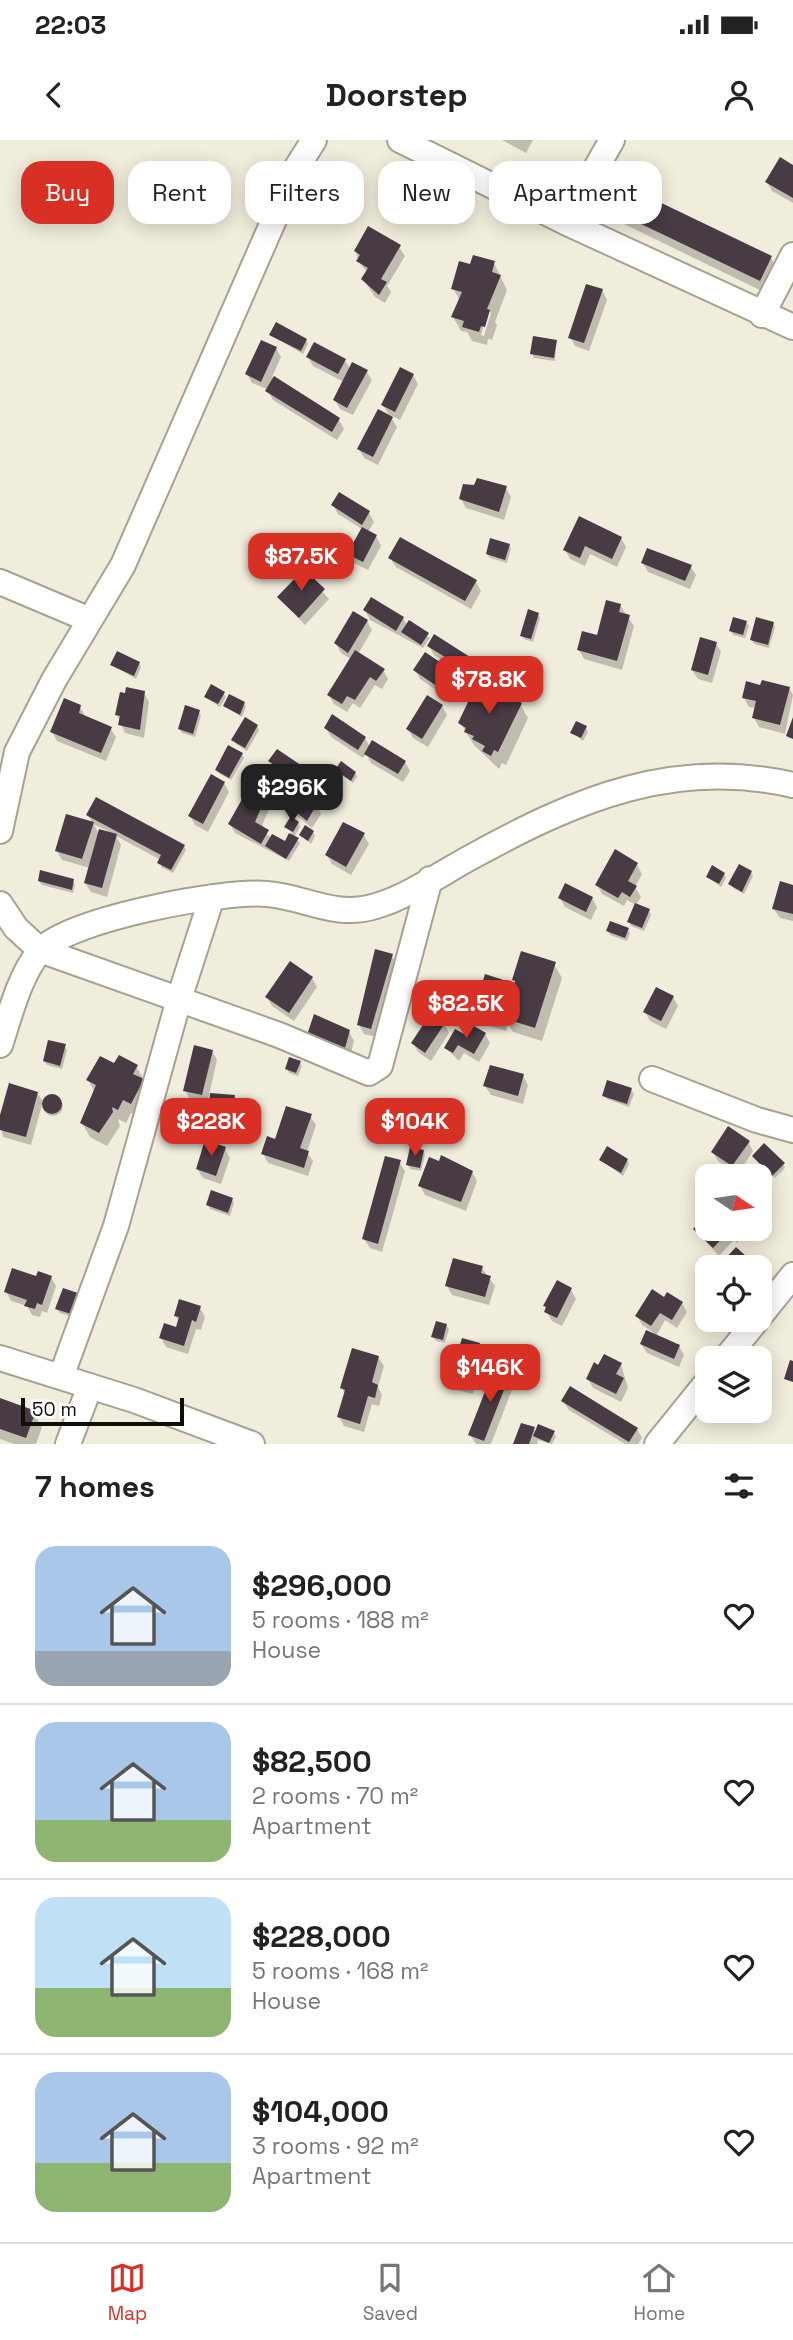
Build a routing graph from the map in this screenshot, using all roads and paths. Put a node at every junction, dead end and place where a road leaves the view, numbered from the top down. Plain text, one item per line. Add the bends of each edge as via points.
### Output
1 (314, 140) edge
2 (400, 140) edge
3 (612, 140) edge
4 (600, 161) edge
5 (489, 184) edge
6 (569, 224) edge
7 (793, 255) edge
8 (762, 315) junction
9 (793, 327) edge
10 (0, 582) edge
11 (90, 620) junction
12 (793, 785) edge
13 (0, 831) edge
14 (430, 879) junction
15 (212, 897) junction
16 (0, 904) edge
17 (40, 950) junction
18 (179, 999) junction
19 (0, 1045) edge
20 (652, 1079) dead end
21 (793, 1130) edge
22 (793, 1275) edge
23 (772, 1301) edge
24 (747, 1332) edge
25 (736, 1346) edge
26 (0, 1358) edge
27 (61, 1377) junction
28 (90, 1386) junction
29 (695, 1397) edge
30 (68, 1444) edge
31 (252, 1444) edge
32 (657, 1444) edge

1 - 11 street via 297,167 131,547
2 - 5 street
3 - 4 street
6 - 8 street
7 - 8 street
8 - 9 street
10 - 11 street
11 - 13 street via 17,752
12 - 14 street via 761,778 699,778 617,789 542,818
14 - 15 street via 389,902 334,911 271,894 241,892
14 - 18 street via 380,1066 373,1072 364,1073 279,1035
15 - 17 street via 84,926
15 - 18 street
16 - 17 street via 16,928
17 - 18 street
17 - 19 street
18 - 27 street via 116,1226
20 - 21 street
22 - 23 street
24 - 25 street
26 - 27 street
27 - 28 street
28 - 30 street
28 - 31 street
29 - 32 street

